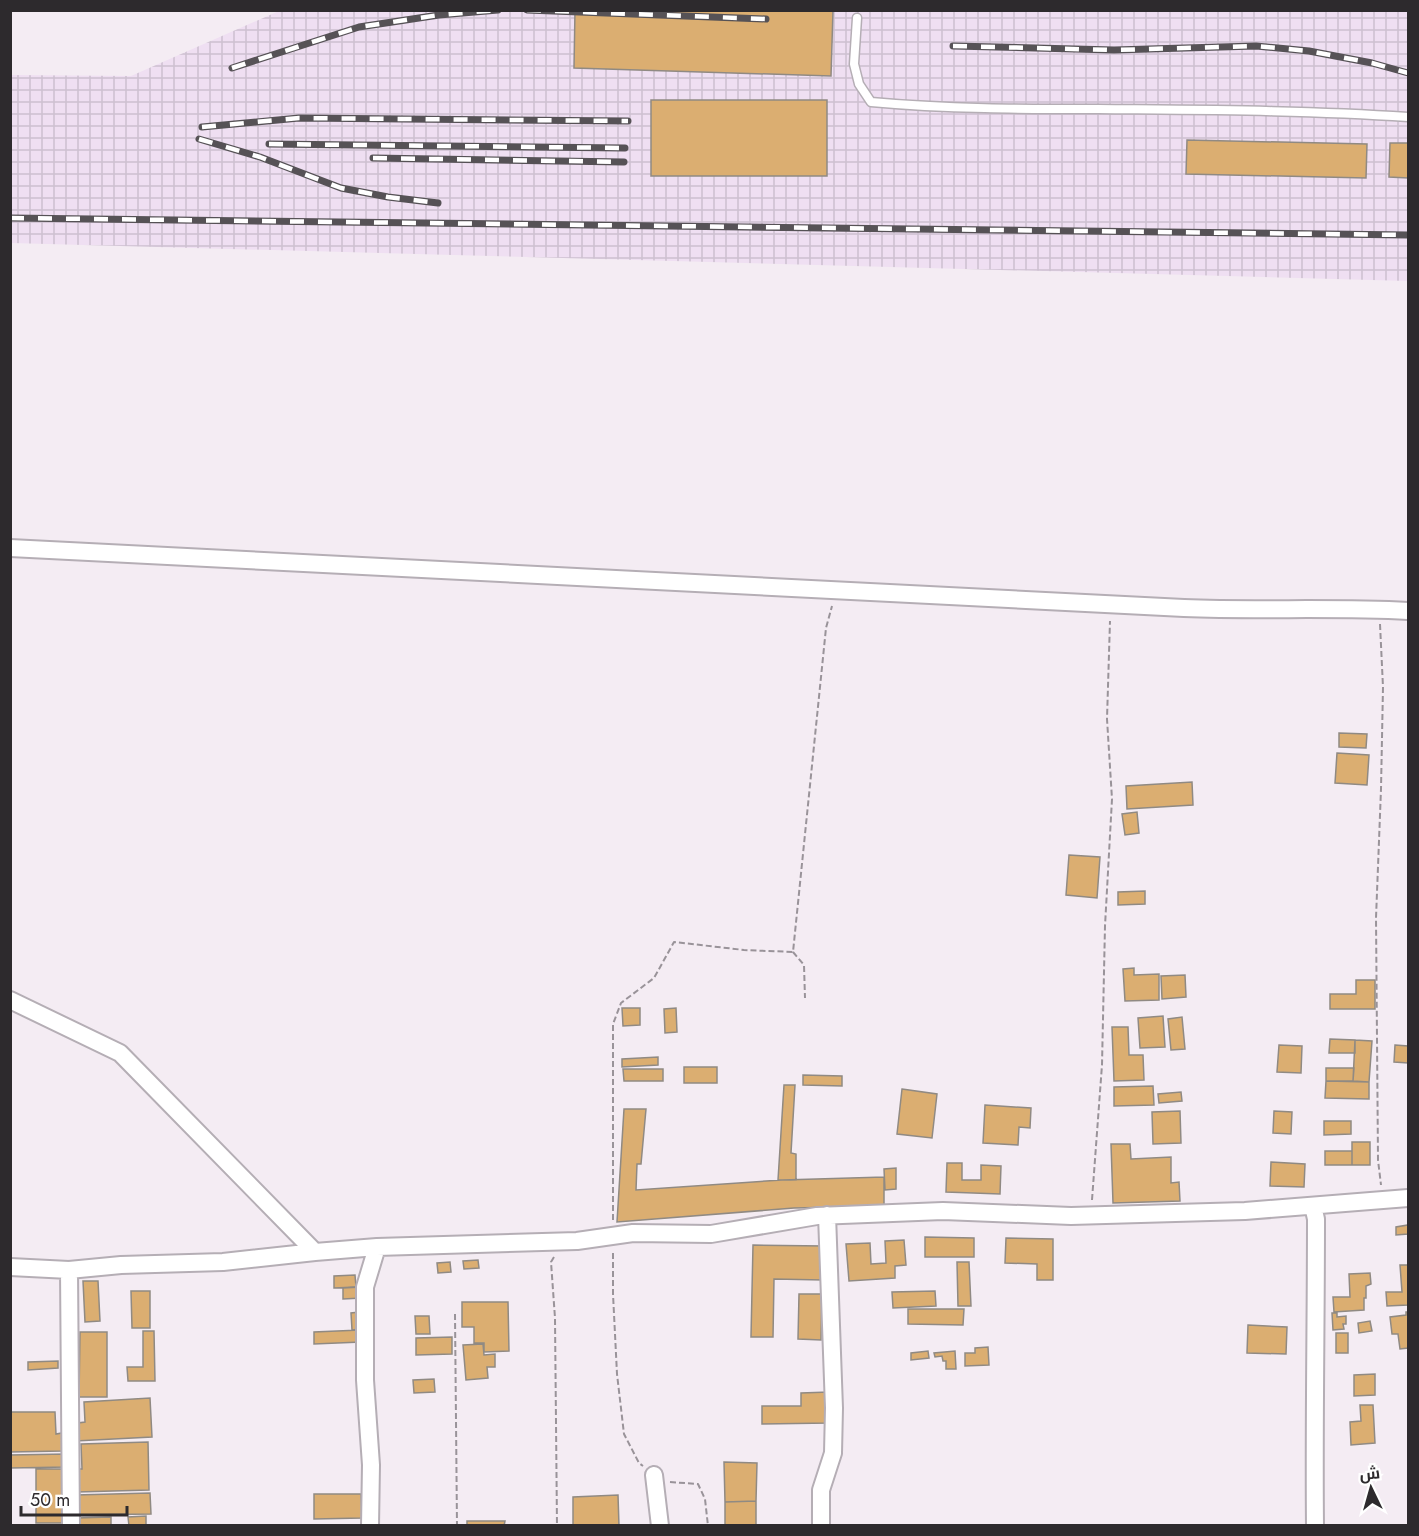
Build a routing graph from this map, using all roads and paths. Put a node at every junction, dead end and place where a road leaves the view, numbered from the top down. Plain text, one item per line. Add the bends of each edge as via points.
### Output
1 (857, 18) dead end
2 (1408, 117) edge
3 (10, 548) edge
4 (836, 591) junction
5 (1111, 604) junction
6 (1380, 610) junction
7 (1408, 611) edge
8 (793, 952) junction
9 (805, 998) dead end
10 (10, 1000) edge
11 (1408, 1198) edge
12 (1383, 1199) junction
13 (1313, 1206) junction
14 (1091, 1214) junction
15 (827, 1215) junction
16 (613, 1236) junction
17 (562, 1241) junction
18 (377, 1247) junction
19 (315, 1252) junction
20 (10, 1267) edge
21 (69, 1270) junction
22 (455, 1314) dead end
23 (654, 1475) junction
24 (71, 1526) edge
25 (370, 1526) edge
26 (457, 1526) edge
27 (557, 1526) edge
28 (660, 1526) edge
29 (708, 1526) edge
30 (821, 1526) edge
31 (1315, 1526) edge

1 - 2 lane via 854,64 859,84 872,102
3 - 4 street
4 - 5 street
4 - 8 path via 826,628
5 - 6 street
5 - 14 path via 1107,719 1112,799 1102,1065
6 - 7 street
6 - 12 path via 1383,687 1376,929 1378,1160
8 - 9 path via 804,965
8 - 16 path via 674,942 654,978 621,1003 613,1024
10 - 19 street via 120,1053
11 - 12 street
12 - 13 street
13 - 14 street
13 - 31 street
14 - 15 street via 944,1211
15 - 16 street via 711,1234
15 - 30 street via 834,1408 833,1453 821,1490
16 - 17 street
16 - 23 path via 612,1294 624,1434 639,1463
17 - 18 street
17 - 27 path via 551,1262
18 - 19 street
18 - 25 street via 365,1287
19 - 21 street via 223,1262
20 - 21 street
21 - 24 street
22 - 26 path
23 - 28 street
23 - 29 path via 663,1482 698,1484 705,1499

